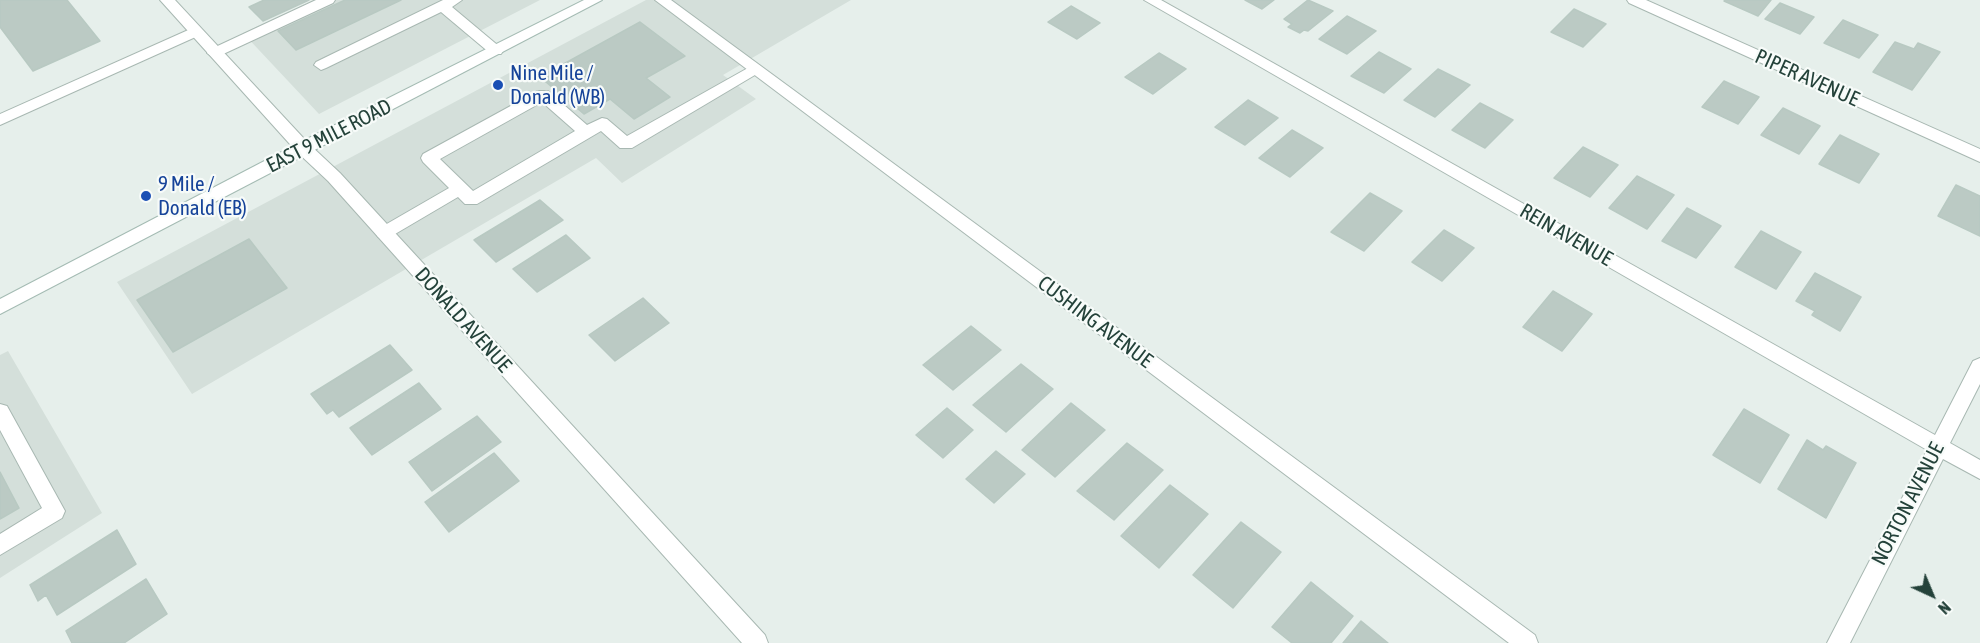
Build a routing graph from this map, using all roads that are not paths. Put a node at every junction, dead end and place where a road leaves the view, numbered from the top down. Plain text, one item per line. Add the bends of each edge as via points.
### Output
1 (166, 0) edge
2 (328, 0) edge
3 (595, 0) edge
4 (663, 0) edge
5 (1151, 0) edge
6 (1635, 0) edge
7 (449, 3) edge
8 (195, 32) junction
9 (496, 51) junction
10 (214, 53) junction
11 (321, 65) dead end
12 (755, 69) junction
13 (0, 120) edge
14 (586, 132) junction
15 (303, 148) junction
16 (1980, 156) edge
17 (460, 189) junction
18 (384, 232) junction
19 (0, 307) edge
20 (1980, 366) edge
21 (0, 412) edge
22 (1938, 446) junction
23 (1980, 470) edge
24 (0, 545) edge
25 (757, 643) edge
26 (1527, 643) edge
27 (1838, 643) edge

1 - 8 street, DONALD AVENUE
2 - 10 street
3 - 9 street, EAST 9 MILE ROAD
4 - 12 street, CUSHING AVENUE
5 - 22 street, REIN AVENUE
6 - 16 street, PIPER AVENUE
7 - 9 street
7 - 11 street
8 - 10 street, DONALD AVENUE
8 - 13 street
9 - 15 street, EAST 9 MILE ROAD
10 - 15 street, DONALD AVENUE
12 - 14 street via 626,144 602,123
12 - 26 street, CUSHING AVENUE
14 - 17 street via 471,200
14 - 17 street via 543,95 429,158
15 - 18 street, DONALD AVENUE
15 - 19 street, EAST 9 MILE ROAD
17 - 18 street
18 - 25 street, DONALD AVENUE
20 - 22 street, NORTON AVENUE
21 - 24 street via 55,511
22 - 23 street, REIN AVENUE
22 - 27 street, NORTON AVENUE

